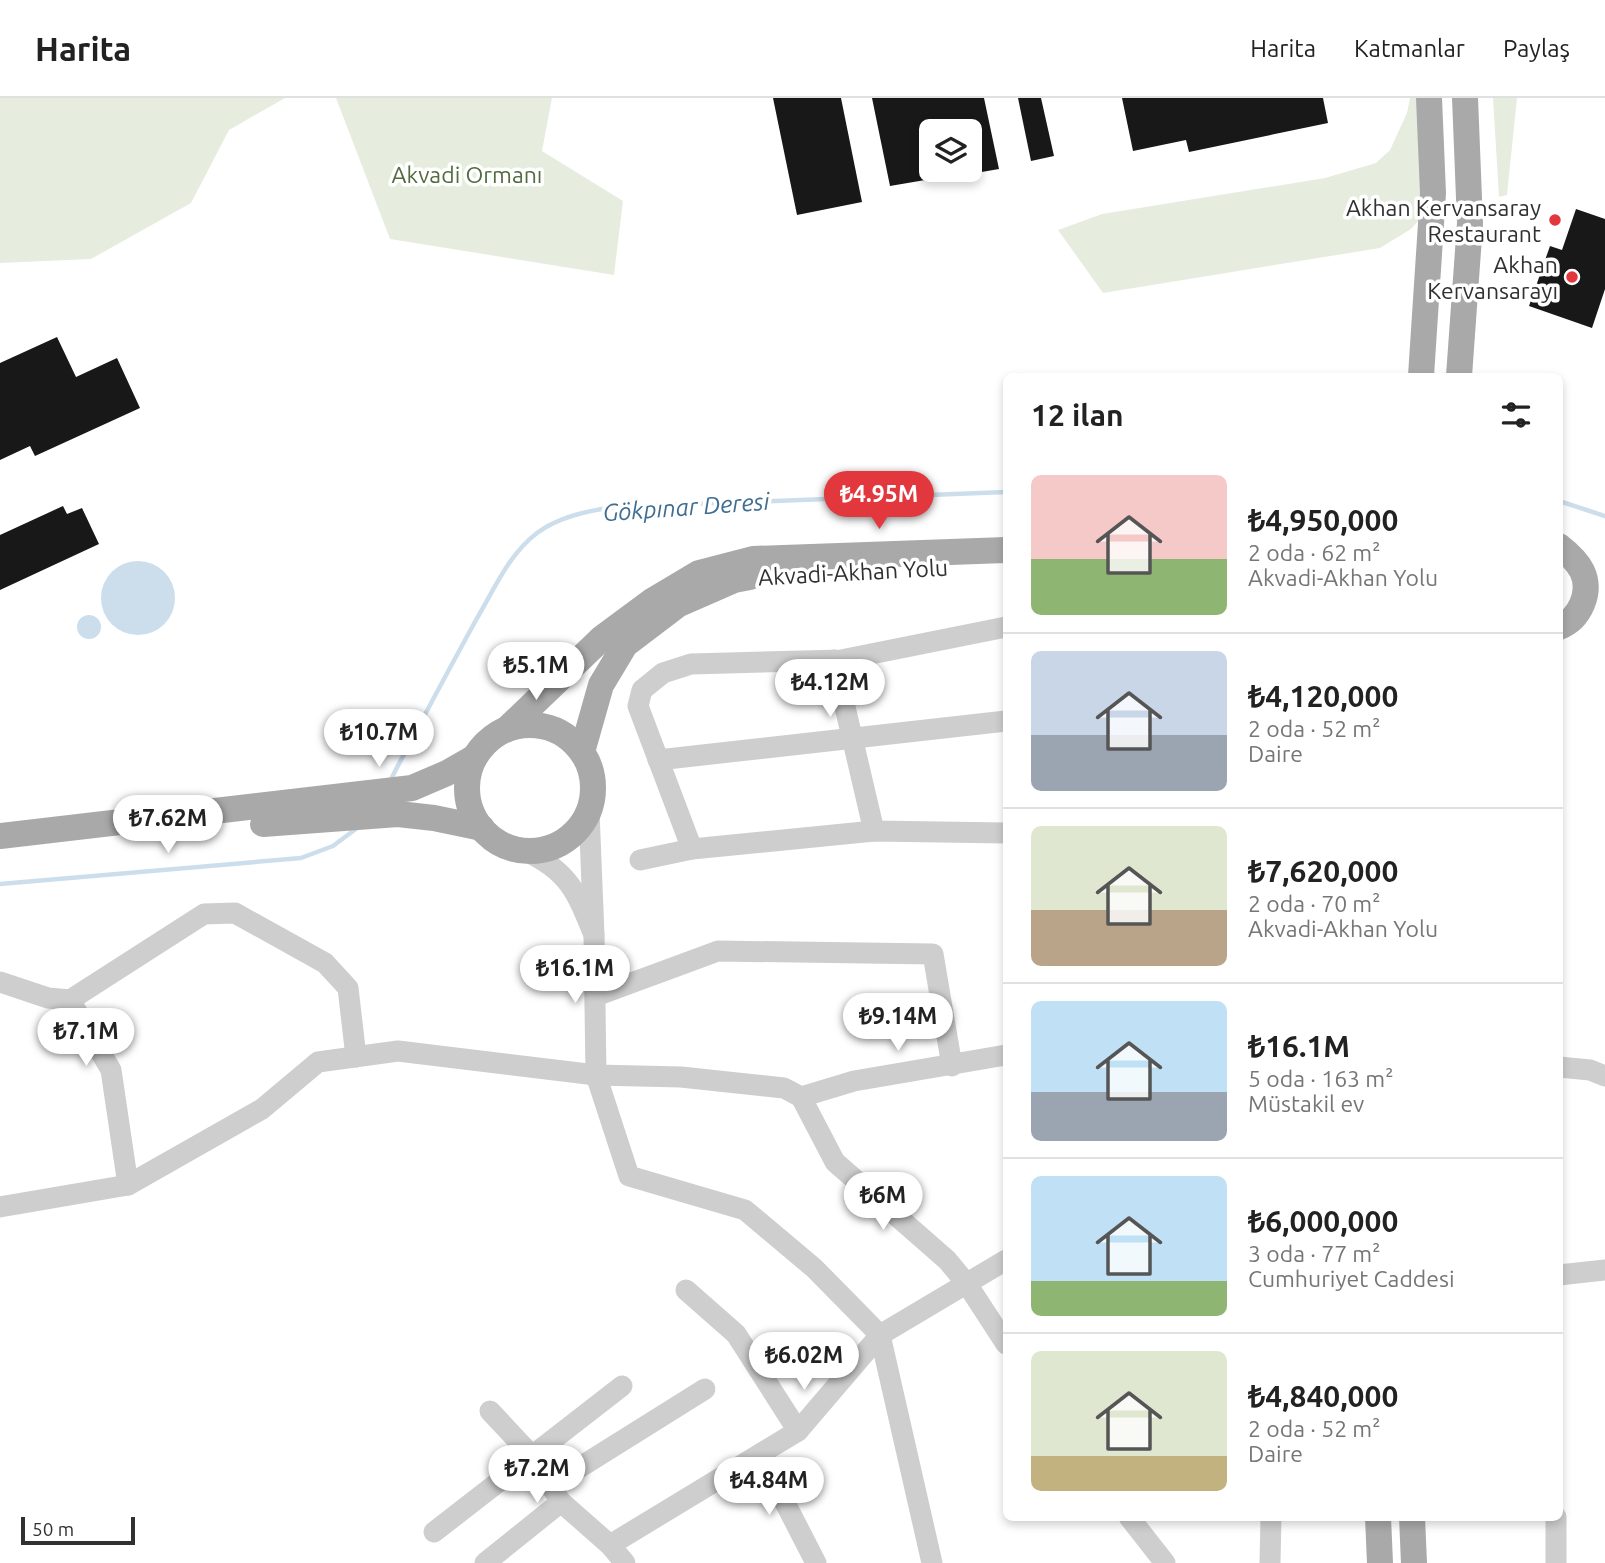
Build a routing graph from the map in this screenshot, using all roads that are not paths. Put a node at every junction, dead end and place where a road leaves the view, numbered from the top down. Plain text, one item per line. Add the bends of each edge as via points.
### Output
1 (1429, 98) edge
2 (1465, 98) edge
3 (1421, 373) edge
4 (1459, 373) edge
5 (1563, 549) edge
6 (1003, 550) edge
7 (1003, 564) edge
8 (1563, 569) edge
9 (1563, 607) edge
10 (1563, 626) edge
11 (1003, 628) edge
12 (834, 660) junction
13 (1003, 721) edge
14 (507, 729) junction
15 (852, 737) junction
16 (582, 752) junction
17 (475, 757) junction
18 (658, 760) junction
19 (589, 811) junction
20 (482, 828) junction
21 (1003, 829) edge
22 (874, 831) junction
23 (0, 836) edge
24 (0, 849) edge
25 (692, 849) junction
26 (525, 851) junction
27 (640, 860) dead end
28 (594, 935) junction
29 (0, 982) edge
30 (596, 996) junction
31 (70, 1000) junction
32 (1003, 1056) edge
33 (356, 1057) junction
34 (952, 1066) junction
35 (1563, 1067) edge
36 (596, 1075) junction
37 (1605, 1076) edge
38 (801, 1097) junction
39 (128, 1185) junction
40 (0, 1207) edge
41 (1003, 1262) edge
42 (1605, 1270) edge
43 (1563, 1275) edge
44 (967, 1284) junction
45 (686, 1290) dead end
46 (880, 1335) junction
47 (1003, 1339) edge
48 (622, 1386) dead end
49 (705, 1389) dead end
50 (490, 1411) dead end
51 (798, 1431) junction
52 (760, 1454) junction
53 (532, 1456) junction
54 (555, 1494) junction
55 (1132, 1521) edge
56 (1271, 1521) edge
57 (1378, 1521) edge
58 (1412, 1521) edge
59 (1556, 1521) edge
60 (434, 1532) dead end
61 (610, 1545) junction
62 (1163, 1562) edge
63 (485, 1563) edge
64 (625, 1563) edge
65 (816, 1563) edge
66 (932, 1563) edge
67 (1270, 1563) edge
68 (1380, 1563) edge
69 (1414, 1563) edge
70 (1556, 1563) edge

1 - 3 main road via 1433,193
2 - 4 main road via 1471,223
5 - 10 main road via 1583,572 1585,594 1579,612
6 - 14 main road, Akvadi-Akhan Yolu via 753,559 699,573 602,638
7 - 16 main road, Akvadi-Akhan Yolu via 771,573 734,580 679,604 625,645 601,685
8 - 9 main road via 1569,576 1570,593
11 - 12 street
12 - 15 street
12 - 18 street via 691,664 663,673 642,690 638,706
13 - 15 street
14 - 16 main road via 550,728
14 - 17 main road via 488,740
15 - 18 street
15 - 22 street
16 - 19 main road via 592,781
17 - 20 main road via 467,778 468,800
17 - 23 main road via 412,788
18 - 25 street
19 - 26 main road via 564,841
19 - 28 street
20 - 24 main road via 398,814
20 - 26 main road via 506,846
21 - 22 street
22 - 25 street
25 - 27 street
26 - 28 street via 564,876 579,897
28 - 30 street
29 - 31 street via 48,998
30 - 34 street via 719,951 933,954
30 - 36 street
31 - 33 street via 204,914 235,913 326,963 348,988
31 - 39 street via 111,1070
32 - 34 street
33 - 36 street via 398,1051
33 - 39 street via 318,1062 262,1108
34 - 38 street via 854,1081
35 - 37 street
36 - 38 street via 681,1077 785,1088
36 - 46 street via 629,1176 745,1210 814,1268
38 - 44 street via 835,1161 947,1260
39 - 40 street
41 - 44 street
42 - 43 street
44 - 46 street
44 - 47 street
45 - 51 street via 736,1334
46 - 51 street
46 - 66 street
48 - 53 street
49 - 54 street
50 - 53 street
51 - 52 street
52 - 61 street
52 - 65 street
53 - 54 street
53 - 60 street
54 - 61 street
54 - 63 street
55 - 62 street
56 - 67 street
57 - 68 main road
58 - 69 main road
59 - 70 street
61 - 64 street

